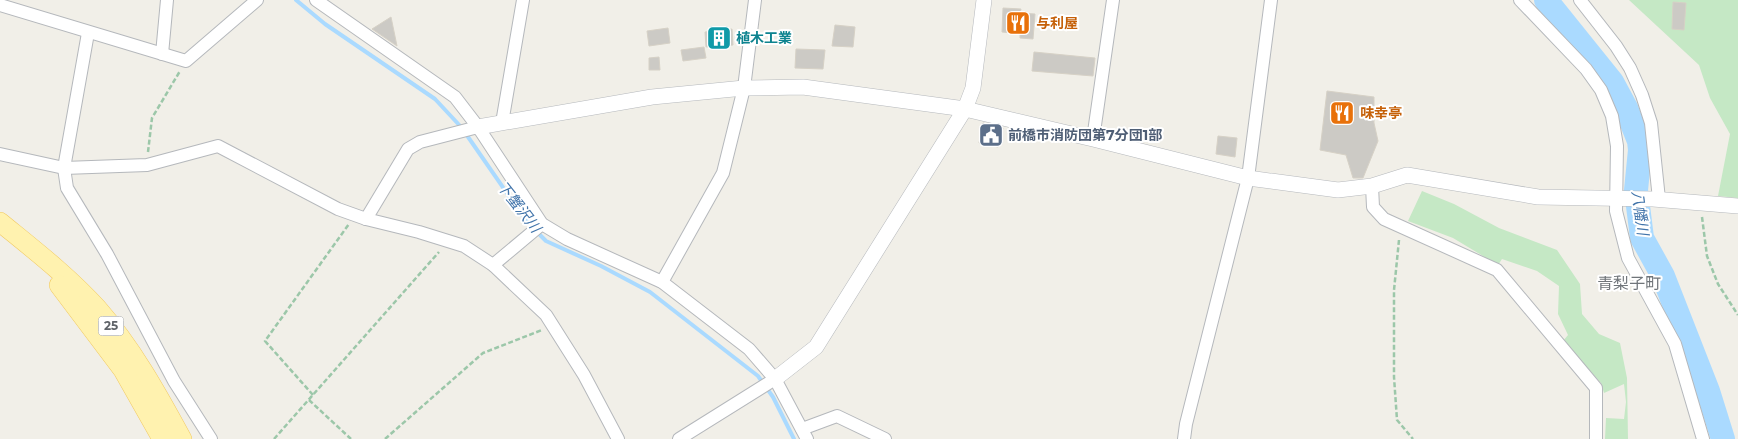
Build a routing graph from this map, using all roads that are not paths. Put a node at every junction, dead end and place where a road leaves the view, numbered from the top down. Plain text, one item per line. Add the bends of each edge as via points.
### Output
1 (0, 0) edge
2 (168, 0) edge
3 (257, 0) edge
4 (316, 0) edge
5 (523, 0) edge
6 (755, 0) edge
7 (984, 0) edge
8 (1113, 0) edge
9 (1270, 0) edge
10 (1520, 0) edge
11 (1580, 0) edge
12 (0, 5) edge
13 (88, 33) junction
14 (162, 54) junction
15 (744, 88) junction
16 (965, 109) junction
17 (502, 123) junction
18 (478, 127) junction
19 (1093, 138) junction
20 (0, 154) edge
21 (64, 168) junction
22 (1248, 178) junction
23 (1372, 186) junction
24 (1619, 198) junction
25 (1656, 199) junction
26 (1738, 206) edge
27 (361, 217) junction
28 (542, 224) junction
29 (7, 227) edge
30 (493, 265) junction
31 (662, 282) junction
32 (775, 378) junction
33 (804, 434) edge
34 (162, 439) edge
35 (182, 439) edge
36 (211, 439) edge
37 (618, 439) edge
38 (679, 439) edge
39 (885, 439) edge
40 (1184, 439) edge
41 (1596, 439) edge
42 (1703, 439) edge

1 - 12 street
2 - 14 street
3 - 14 street via 186,61
4 - 18 street via 455,97
5 - 17 street
6 - 15 street
7 - 16 street via 973,88
8 - 19 street
9 - 22 street
10 - 24 street via 1586,69 1601,90 1612,116
11 - 25 street via 1616,46 1642,96 1651,124
12 - 13 street
13 - 14 street
13 - 21 street
15 - 16 street via 803,87
15 - 17 street via 652,97
15 - 31 street via 723,173
16 - 19 street
16 - 32 street via 816,347
17 - 18 street
18 - 27 street via 420,142 408,149
18 - 28 street
19 - 22 street
20 - 21 street
21 - 27 street via 147,165 218,146 323,201
21 - 36 street via 67,188 107,254 174,381
22 - 23 street via 1338,190
22 - 40 street
23 - 24 street via 1406,175 1538,197
23 - 41 street via 1373,207 1384,219 1497,270 1596,388
24 - 25 street
24 - 42 street via 1616,211 1628,258 1675,344
25 - 26 street
27 - 30 street via 464,246
28 - 30 street
28 - 31 street via 567,239
29 - 34 main road, 25 via 66,293 123,370
29 - 35 main road, 25 via 75,286 116,332 152,384
30 - 37 street via 546,315
31 - 32 street via 749,349
32 - 33 street
32 - 38 street
33 - 39 street via 837,416

